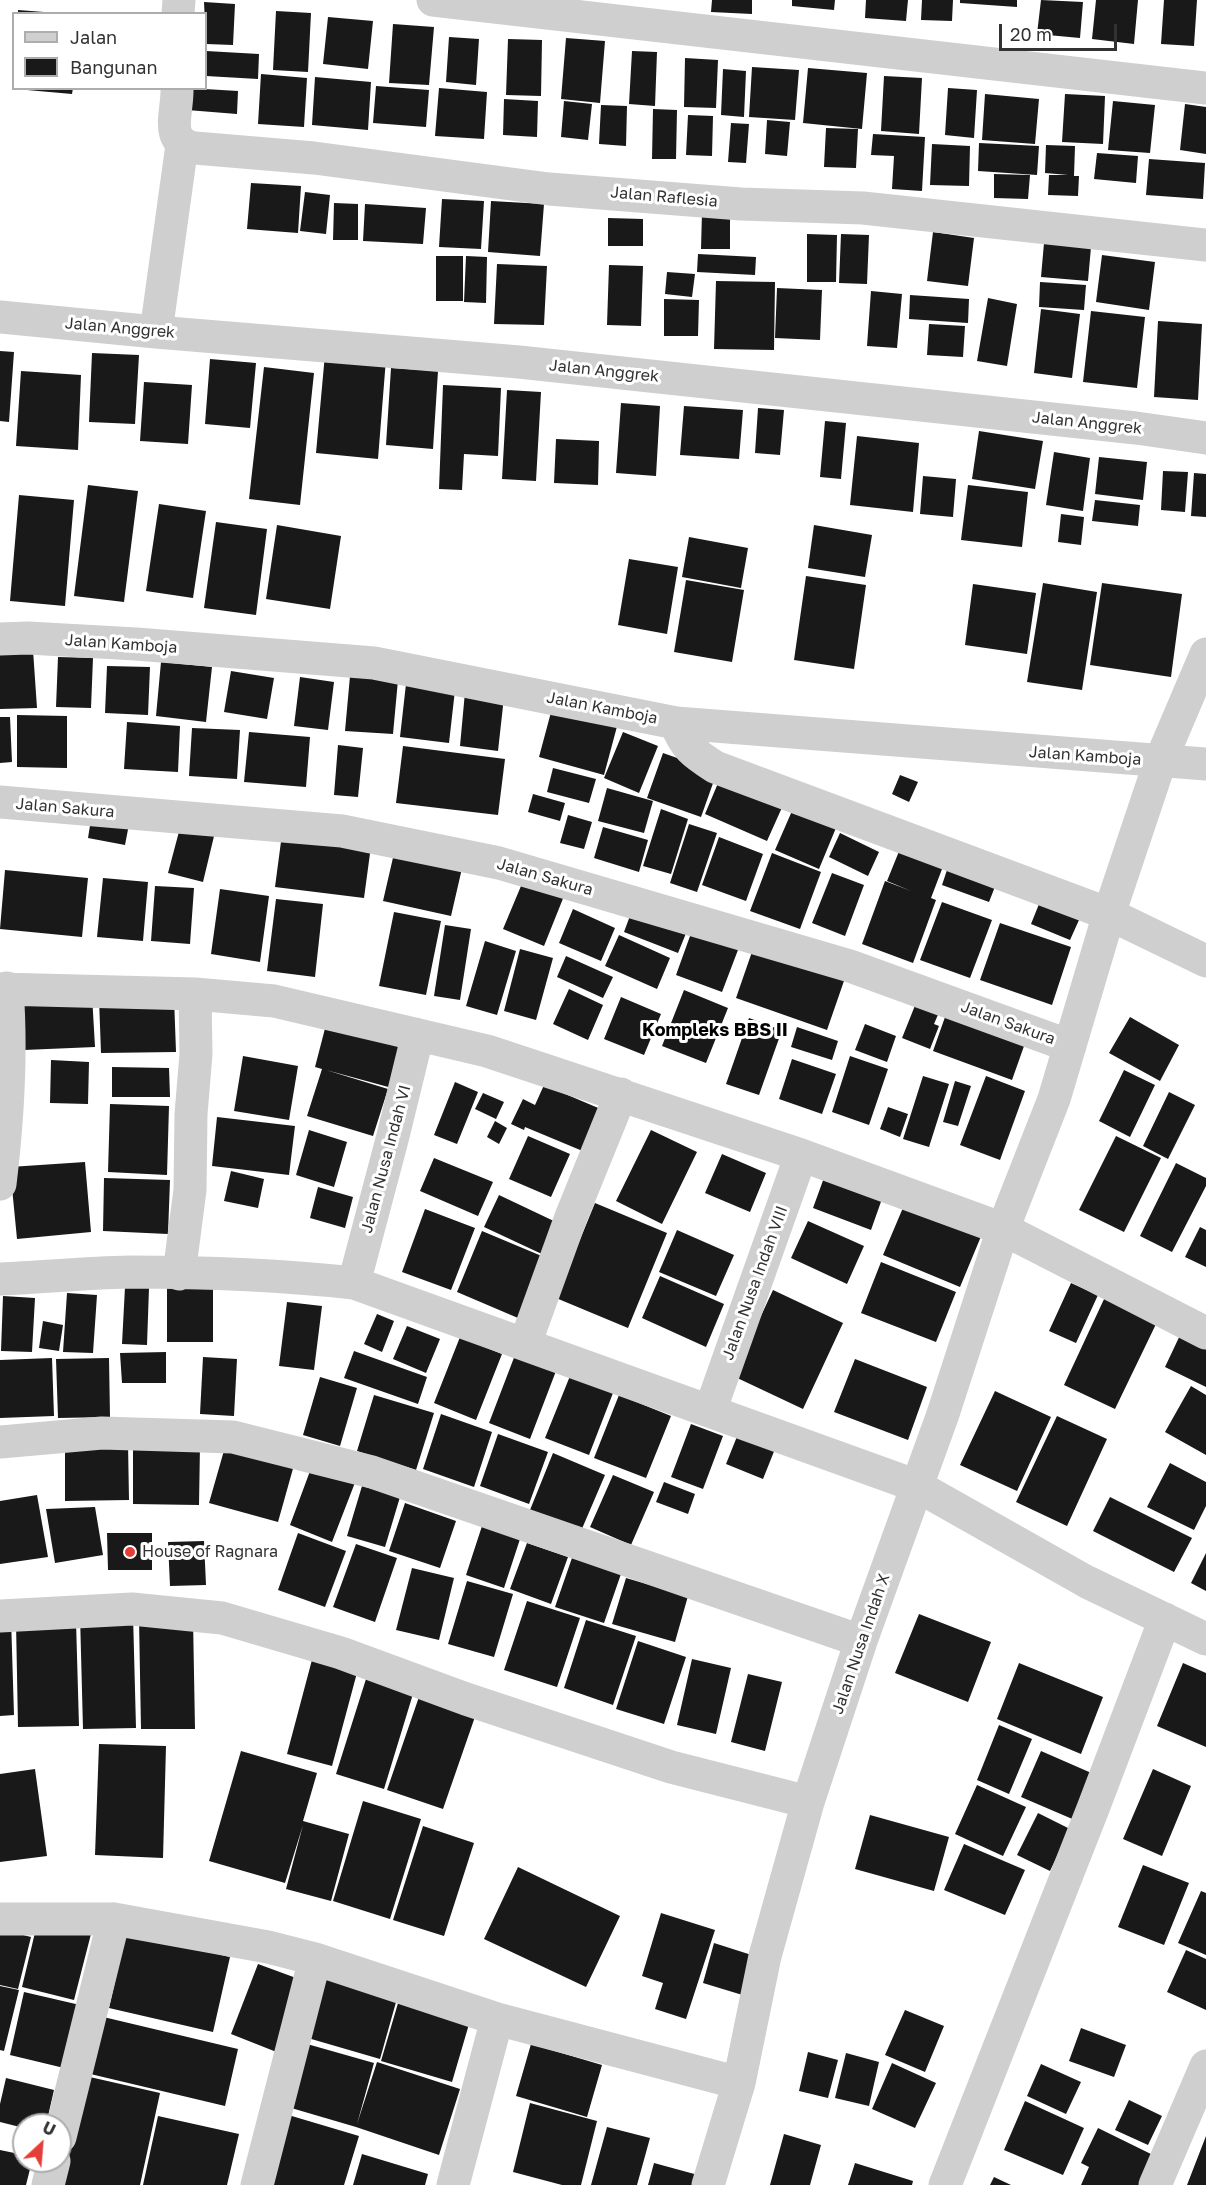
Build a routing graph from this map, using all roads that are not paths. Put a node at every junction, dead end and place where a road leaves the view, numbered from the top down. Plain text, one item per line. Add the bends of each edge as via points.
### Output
1 (433, 0) edge
2 (1206, 88) edge
3 (177, 90) edge
4 (182, 145) junction
5 (1206, 245) edge
6 (0, 317) edge
7 (156, 332) junction
8 (1206, 438) edge
9 (0, 639) edge
10 (1206, 654) edge
11 (676, 723) junction
12 (1160, 762) junction
13 (1206, 764) edge
14 (0, 802) edge
15 (1109, 914) junction
16 (1206, 961) edge
17 (4, 988) edge
18 (195, 994) junction
19 (416, 1034) junction
20 (1070, 1046) junction
21 (621, 1094) junction
22 (801, 1155) junction
23 (0, 1184) edge
24 (1003, 1229) junction
25 (179, 1274) junction
26 (0, 1279) edge
27 (354, 1284) junction
28 (1206, 1334) edge
29 (525, 1344) junction
30 (710, 1411) junction
31 (0, 1442) edge
32 (917, 1486) junction
33 (0, 1616) edge
34 (1165, 1619) junction
35 (1206, 1639) edge
36 (861, 1641) junction
37 (808, 1802) junction
38 (0, 1918) edge
39 (114, 1919) junction
40 (315, 1959) junction
41 (497, 2019) junction
42 (1206, 2066) edge
43 (739, 2083) junction
44 (66, 2113) edge
45 (256, 2185) edge
46 (453, 2185) edge
47 (708, 2185) edge
48 (945, 2185) edge
49 (1155, 2185) edge

1 - 2 street
3 - 4 street via 175,136
4 - 5 street, Jalan Raflesia via 549,189 741,204 863,208
4 - 7 street
6 - 7 street, Jalan Anggrek
7 - 8 street, Jalan Anggrek via 519,362
9 - 11 street, Jalan Kamboja via 136,644 374,663
10 - 12 street, Jalan Nusa Indah X
11 - 12 street, Jalan Kamboja
11 - 15 street via 693,753 716,767
12 - 13 street, Jalan Kamboja
12 - 15 street, Jalan Nusa Indah X
14 - 20 street, Jalan Sakura via 342,831 499,863 850,966
15 - 16 street
15 - 20 street, Jalan Nusa Indah X
17 - 18 street
17 - 23 street via 10,1035
18 - 19 street via 274,1001
18 - 25 street via 190,1190
19 - 21 street via 487,1051
19 - 27 street, Jalan Nusa Indah VI
20 - 24 street, Jalan Nusa Indah X via 1054,1099
21 - 22 street
21 - 29 street
22 - 24 street
22 - 30 street, Jalan Nusa Indah VIII
24 - 28 street
24 - 32 street, Jalan Nusa Indah X
25 - 26 street via 128,1272
25 - 27 street
27 - 29 street
29 - 30 street
30 - 32 street
31 - 36 street via 102,1432 233,1437 372,1472
32 - 34 street via 1087,1582
32 - 36 street, Jalan Nusa Indah X
33 - 37 street via 132,1609 222,1618 341,1653 671,1767
34 - 35 street
34 - 48 street
36 - 37 street, Jalan Nusa Indah X
37 - 43 street, Jalan Nusa Indah X via 765,1956
38 - 39 street
39 - 40 street
39 - 44 street
40 - 41 street
40 - 45 street
41 - 43 street
41 - 46 street
42 - 49 street
43 - 47 street, Jalan Nusa Indah X

